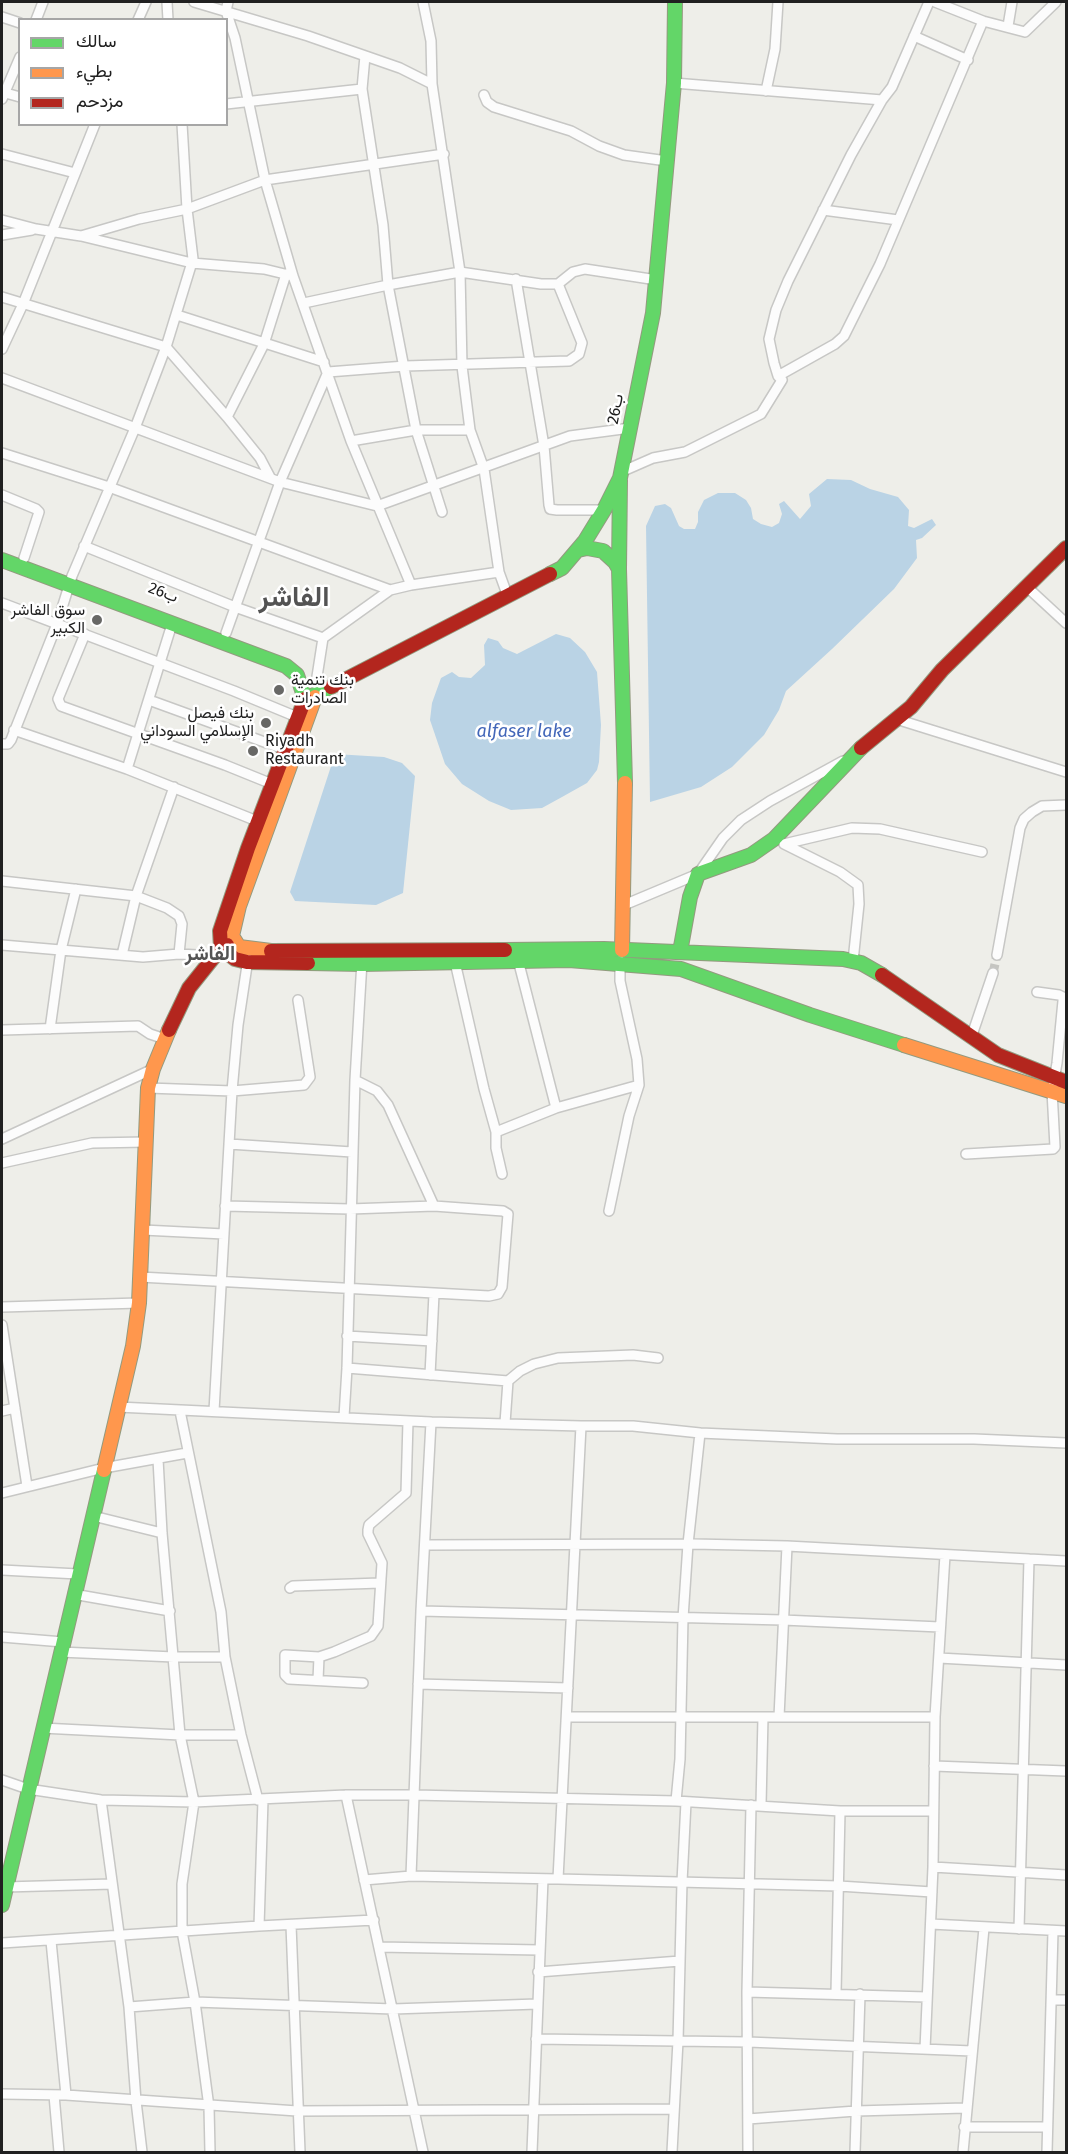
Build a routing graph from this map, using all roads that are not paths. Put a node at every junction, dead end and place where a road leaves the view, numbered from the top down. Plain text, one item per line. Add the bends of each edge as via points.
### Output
1 (43, 2) edge
2 (146, 2) edge
3 (167, 2) edge
4 (194, 2) edge
5 (423, 2) edge
6 (675, 2) edge
7 (778, 2) edge
8 (929, 2) edge
9 (935, 2) edge
10 (1012, 2) edge
11 (1056, 2) edge
12 (227, 6) edge
13 (2, 17) edge
14 (37, 18) edge
15 (139, 18) edge
16 (168, 18) edge
17 (983, 21) junction
18 (18, 22) edge
19 (1008, 26) junction
20 (914, 36) junction
21 (365, 56) junction
22 (968, 60) junction
23 (18, 61) edge
24 (674, 83) junction
25 (432, 84) junction
26 (362, 89) junction
27 (766, 91) junction
28 (2, 95) edge
29 (484, 95) dead end
30 (18, 97) edge
31 (882, 100) junction
32 (249, 101) junction
33 (228, 104) edge
34 (94, 126) edge
35 (182, 126) edge
36 (2, 154) edge
37 (444, 154) junction
38 (667, 161) junction
39 (374, 165) junction
40 (75, 173) junction
41 (265, 180) junction
42 (187, 209) junction
43 (823, 210) junction
44 (2, 219) edge
45 (898, 220) junction
46 (36, 229) junction
47 (51, 231) junction
48 (2, 235) edge
49 (81, 236) junction
50 (192, 263) junction
51 (460, 272) junction
52 (290, 275) junction
53 (516, 279) junction
54 (657, 280) junction
55 (558, 284) junction
56 (388, 285) junction
57 (2, 297) edge
58 (304, 303) junction
59 (23, 304) junction
60 (177, 315) junction
61 (264, 344) junction
62 (166, 347) junction
63 (2, 349) edge
64 (324, 362) junction
65 (530, 362) junction
66 (405, 366) junction
67 (462, 366) junction
68 (328, 372) junction
69 (778, 376) junction
70 (2, 378) edge
71 (227, 417) junction
72 (135, 428) junction
73 (630, 428) junction
74 (416, 430) junction
75 (470, 430) junction
76 (351, 441) junction
77 (544, 446) junction
78 (2, 455) edge
79 (484, 469) junction
80 (620, 475) junction
81 (270, 477) junction
82 (280, 482) junction
83 (434, 485) junction
84 (109, 487) junction
85 (2, 495) edge
86 (377, 506) junction
87 (604, 510) junction
88 (442, 512) dead end
89 (258, 542) junction
90 (84, 546) junction
91 (1066, 548) edge
92 (2, 550) edge
93 (578, 550) junction
94 (24, 558) junction
95 (2, 560) edge
96 (619, 569) junction
97 (499, 572) junction
98 (70, 581) junction
99 (411, 585) junction
100 (1027, 587) junction
101 (390, 590) junction
102 (508, 597) junction
103 (2, 603) edge
104 (235, 607) junction
105 (1066, 623) edge
106 (57, 624) junction
107 (172, 624) junction
108 (226, 633) junction
109 (85, 634) junction
110 (323, 638) junction
111 (160, 664) junction
112 (310, 687) junction
113 (149, 700) junction
114 (297, 717) junction
115 (896, 719) junction
116 (14, 730) junction
117 (136, 734) junction
118 (2, 744) edge
119 (289, 751) junction
120 (858, 752) junction
121 (127, 769) junction
122 (1066, 772) edge
123 (272, 784) junction
124 (174, 787) junction
125 (1066, 805) edge
126 (263, 823) junction
127 (779, 842) junction
128 (982, 852) dead end
129 (698, 874) junction
130 (2, 881) edge
131 (76, 889) junction
132 (135, 896) junction
133 (624, 905) junction
134 (234, 942) junction
135 (2, 945) edge
136 (62, 950) junction
137 (218, 952) junction
138 (680, 952) junction
139 (179, 954) junction
140 (717, 954) junction
141 (122, 955) junction
142 (517, 955) junction
143 (249, 956) junction
144 (433, 956) junction
145 (621, 956) junction
146 (998, 956) tunnel mouth
147 (362, 957) junction
148 (853, 961) junction
149 (455, 962) junction
150 (677, 969) junction
151 (993, 973) tunnel mouth
152 (714, 979) junction
153 (1037, 992) dead end
154 (298, 1000) dead end
155 (50, 1029) junction
156 (2, 1030) edge
157 (971, 1038) junction
158 (165, 1039) junction
159 (153, 1069) junction
160 (355, 1080) junction
161 (1057, 1084) edge
162 (639, 1085) junction
163 (148, 1088) junction
164 (232, 1091) junction
165 (1066, 1096) edge
166 (556, 1108) junction
167 (496, 1132) junction
168 (2, 1139) edge
169 (146, 1142) junction
170 (229, 1144) junction
171 (352, 1152) junction
172 (966, 1154) dead end
173 (2, 1163) edge
174 (502, 1174) dead end
175 (225, 1206) junction
176 (434, 1206) junction
177 (350, 1209) junction
178 (609, 1211) dead end
179 (143, 1230) junction
180 (224, 1234) junction
181 (140, 1277) junction
182 (221, 1283) junction
183 (348, 1289) junction
184 (434, 1294) junction
185 (139, 1304) junction
186 (2, 1307) edge
187 (2, 1325) edge
188 (347, 1336) junction
189 (432, 1341) junction
190 (658, 1358) dead end
191 (347, 1368) junction
192 (430, 1375) junction
193 (508, 1381) junction
194 (118, 1407) junction
195 (15, 1408) junction
196 (2, 1411) edge
197 (180, 1411) junction
198 (214, 1411) junction
199 (344, 1417) junction
200 (408, 1421) junction
201 (431, 1422) junction
202 (505, 1423) junction
203 (581, 1426) junction
204 (700, 1433) junction
205 (1066, 1443) edge
206 (187, 1453) junction
207 (158, 1459) junction
208 (104, 1468) junction
209 (27, 1486) junction
210 (2, 1493) edge
211 (93, 1516) junction
212 (162, 1533) junction
213 (574, 1544) junction
214 (688, 1544) junction
215 (425, 1545) junction
216 (787, 1546) junction
217 (945, 1555) junction
218 (1029, 1559) junction
219 (1066, 1561) edge
220 (2, 1570) edge
221 (78, 1574) junction
222 (380, 1583) junction
223 (291, 1588) dead end
224 (73, 1594) junction
225 (170, 1611) junction
226 (421, 1611) junction
227 (573, 1616) junction
228 (683, 1618) junction
229 (783, 1620) junction
230 (940, 1627) junction
231 (2, 1637) edge
232 (61, 1647) junction
233 (174, 1657) junction
234 (225, 1657) junction
235 (319, 1657) junction
236 (939, 1658) junction
237 (1026, 1662) junction
238 (1066, 1665) edge
239 (318, 1680) junction
240 (363, 1683) dead end
241 (418, 1684) junction
242 (568, 1688) junction
243 (567, 1717) junction
244 (680, 1717) junction
245 (763, 1717) junction
246 (779, 1717) junction
247 (935, 1718) junction
248 (42, 1728) junction
249 (241, 1735) junction
250 (180, 1736) junction
251 (934, 1766) junction
252 (1022, 1769) junction
253 (1066, 1771) edge
254 (2, 1780) edge
255 (28, 1789) junction
256 (414, 1795) junction
257 (346, 1796) junction
258 (563, 1798) junction
259 (101, 1800) junction
260 (261, 1800) junction
261 (194, 1802) junction
262 (681, 1802) junction
263 (756, 1805) junction
264 (840, 1811) junction
265 (933, 1811) junction
266 (7, 1854) edge
267 (933, 1867) junction
268 (1019, 1873) junction
269 (1066, 1875) edge
270 (411, 1876) junction
271 (543, 1879) junction
272 (558, 1879) junction
273 (364, 1880) junction
274 (682, 1882) junction
275 (112, 1884) junction
276 (750, 1884) junction
277 (839, 1886) junction
278 (5, 1887) junction
279 (932, 1892) junction
280 (2, 1905) edge
281 (374, 1920) junction
282 (931, 1924) junction
283 (291, 1925) junction
284 (259, 1926) junction
285 (984, 1928) junction
286 (1018, 1929) junction
287 (182, 1931) junction
288 (1053, 1931) junction
289 (1066, 1931) edge
290 (120, 1936) junction
291 (51, 1941) junction
292 (2, 1943) edge
293 (379, 1947) junction
294 (539, 1950) junction
295 (680, 1961) junction
296 (538, 1972) junction
297 (747, 1992) junction
298 (836, 1993) junction
299 (860, 1994) junction
300 (927, 1997) junction
301 (1052, 2000) junction
302 (1066, 2000) edge
303 (195, 2001) junction
304 (293, 2004) junction
305 (537, 2004) junction
306 (129, 2007) junction
307 (393, 2009) junction
308 (536, 2038) junction
309 (678, 2041) junction
310 (748, 2042) junction
311 (859, 2048) junction
312 (925, 2049) junction
313 (972, 2052) junction
314 (2, 2094) edge
315 (54, 2095) junction
316 (66, 2095) junction
317 (136, 2101) junction
318 (209, 2107) junction
319 (965, 2108) junction
320 (533, 2109) junction
321 (673, 2109) junction
322 (415, 2110) junction
323 (297, 2111) junction
324 (856, 2111) junction
325 (748, 2119) junction
326 (964, 2127) junction
327 (1047, 2127) junction
328 (60, 2152) edge
329 (142, 2152) edge
330 (210, 2152) edge
331 (300, 2152) edge
332 (423, 2152) edge
333 (532, 2152) edge
334 (672, 2152) edge
335 (748, 2152) edge
336 (855, 2152) edge
337 (963, 2152) edge
338 (1047, 2152) edge

1 - 14 street
2 - 15 street
3 - 16 street
4 - 12 street
5 - 25 street via 431,41
6 - 24 main road, 26ب
7 - 27 street via 775,49
8 - 20 street
9 - 17 street
10 - 19 street
11 - 19 street via 1025,32
12 - 21 street
12 - 32 street
13 - 18 street
17 - 19 street
17 - 22 street
20 - 22 street
20 - 31 street via 892,87
21 - 25 street
21 - 26 street
22 - 45 street
23 - 28 street
24 - 27 street
24 - 38 main road, 26ب
25 - 37 street
26 - 32 street
26 - 39 street
27 - 31 street
28 - 30 street
29 - 38 street via 494,107 571,131 599,146 624,155
31 - 43 street
32 - 33 street
32 - 41 street
34 - 40 street
35 - 42 street
36 - 40 street
37 - 39 street
37 - 51 street
38 - 54 main road, 26ب
39 - 41 street
39 - 56 street
40 - 47 street
41 - 42 street
41 - 52 street
42 - 49 street
42 - 50 street
43 - 45 street
43 - 69 street via 776,310 769,339
44 - 46 street
45 - 69 street via 844,336
46 - 47 street
46 - 48 street
47 - 49 street
47 - 59 street
49 - 50 street
50 - 52 street
50 - 60 street
51 - 53 street
51 - 56 street
51 - 67 street
52 - 58 street
52 - 61 street
53 - 55 street
53 - 65 street
54 - 55 street via 585,269 573,272
54 - 73 main road, 26ب
55 - 65 street via 582,349 569,361
56 - 58 street
56 - 66 street
57 - 59 street
58 - 64 street
59 - 62 street
59 - 63 street
60 - 61 street
60 - 62 street
61 - 64 street
61 - 71 street
62 - 71 street
62 - 72 street
64 - 68 street
65 - 67 street
65 - 77 street
66 - 67 street
66 - 68 street
66 - 74 street
67 - 75 street
68 - 76 street
68 - 82 street
69 - 80 street via 782,380 760,414 685,452 653,458
70 - 72 street
71 - 81 street
72 - 81 street
72 - 84 street
73 - 77 street via 570,436
73 - 80 main road, 26ب
74 - 75 street
74 - 76 street
74 - 83 street
75 - 79 street
76 - 86 street
77 - 79 street
77 - 87 street via 550,508
78 - 84 street
79 - 83 street
79 - 97 street
80 - 87 main road, 26ب
80 - 96 main road
81 - 82 street
82 - 86 street
82 - 89 street
83 - 86 street
83 - 88 street
84 - 89 street
84 - 90 street
85 - 94 street via 39,512
86 - 99 street
87 - 93 main road, 26ب
89 - 101 street
89 - 104 street
90 - 98 street
90 - 104 street
91 - 100 main road
92 - 94 main road, 26ب
93 - 96 main road via 603,551
93 - 102 main road, 26ب via 562,568
94 - 98 main road, 26ب
95 - 98 main road, 26ب
96 - 133 main road
97 - 99 street
97 - 102 street
98 - 106 street
98 - 107 main road, 26ب
98 - 108 main road, 26ب
99 - 101 street
100 - 105 street
100 - 115 main road
101 - 110 street
102 - 112 main road, 26ب via 350,679
103 - 106 street
104 - 108 street
104 - 110 street
106 - 109 street
106 - 116 street
107 - 111 street
107 - 112 main road, 26ب via 286,666
108 - 112 main road, 26ب via 294,658
109 - 111 street
109 - 117 street via 59,703
110 - 112 street
111 - 113 street
111 - 114 street
112 - 114 main road
112 - 119 main road
113 - 117 street
113 - 119 street
114 - 119 main road
115 - 120 main road
115 - 122 street
116 - 118 street via 8,744
116 - 121 street
117 - 121 street
117 - 123 street
119 - 123 main road
119 - 126 main road
120 - 127 main road
120 - 129 street via 741,820
121 - 124 street
123 - 126 main road
124 - 126 street
124 - 132 street
125 - 146 street via 1042,806 1024,819
126 - 134 main road via 239,906
126 - 137 main road via 221,926
127 - 128 street via 866,828
127 - 129 main road
127 - 148 street via 858,885 860,904
129 - 133 street
129 - 138 main road
130 - 131 street
131 - 132 street
131 - 136 street
132 - 139 street via 179,916
132 - 141 street
133 - 145 main road
134 - 137 main road
134 - 143 main road
135 - 136 street
136 - 141 street
136 - 155 street
137 - 139 street
137 - 143 main road via 235,959
137 - 158 main road via 189,988
138 - 140 main road
138 - 145 main road
138 - 150 street
139 - 141 street
140 - 148 main road
140 - 152 main road
142 - 144 main road
142 - 145 main road
142 - 149 main road
142 - 166 street
143 - 147 main road
143 - 164 street
144 - 147 main road
144 - 149 main road
145 - 150 main road
145 - 162 street via 620,981
147 - 160 street
148 - 157 main road via 909,990
149 - 167 street
150 - 152 main road
151 - 157 street
152 - 161 main road via 810,1015
153 - 161 street via 1063,997
154 - 164 street via 308,1082
155 - 156 street
155 - 158 street via 138,1026
157 - 161 main road
158 - 159 main road
159 - 163 main road
159 - 168 street
160 - 171 street
160 - 176 street via 377,1091 388,1105
161 - 165 main road
161 - 172 street via 1053,1149
162 - 166 street
162 - 178 street
163 - 164 street
163 - 169 main road
164 - 170 street
166 - 167 street
167 - 174 street
169 - 173 street via 92,1143
169 - 179 main road
170 - 171 street
170 - 175 street
171 - 177 street
175 - 177 street
175 - 180 street
176 - 177 street
176 - 184 street via 508,1214 502,1287 498,1294
177 - 183 street
179 - 180 street
179 - 181 main road
180 - 182 street
181 - 182 street
181 - 185 main road
182 - 183 street
182 - 198 street
183 - 184 street
183 - 188 street
184 - 189 street
185 - 186 street
185 - 194 main road
187 - 195 street
188 - 189 street
188 - 191 street
189 - 192 street
190 - 193 street via 558,1358 534,1364
191 - 192 street
191 - 199 street
192 - 193 street
193 - 202 street
194 - 197 street
194 - 208 main road
195 - 196 street
195 - 209 street
197 - 198 street
197 - 206 street
198 - 199 street
199 - 200 street
200 - 201 street
200 - 222 street via 406,1493 368,1530 382,1563
201 - 202 street
201 - 215 street
202 - 203 street
203 - 204 street via 633,1426
203 - 213 street
204 - 205 street
204 - 214 street
206 - 207 street
206 - 234 street via 220,1612
207 - 208 street
207 - 212 street
208 - 209 street
208 - 211 main road
209 - 210 street
211 - 212 street
211 - 221 main road
212 - 225 street
213 - 214 street
213 - 215 street
213 - 227 street
214 - 216 street
214 - 228 street
215 - 226 street
216 - 217 street
216 - 229 street
217 - 218 street
217 - 230 street
218 - 219 street
218 - 237 street
220 - 221 street
221 - 224 main road
222 - 223 street
222 - 235 street via 378,1626 374,1633
224 - 225 street
224 - 232 main road
225 - 233 street
226 - 227 street
226 - 241 street
227 - 228 street
227 - 242 street
228 - 229 street
228 - 244 street
229 - 230 street
229 - 246 street
230 - 236 street
231 - 232 street
232 - 233 street
232 - 248 main road
233 - 234 street
233 - 250 street
234 - 249 street
235 - 239 street
235 - 239 street via 285,1655 286,1678
236 - 237 street
236 - 247 street
237 - 238 street
237 - 252 street
239 - 240 street
241 - 242 street
241 - 256 street
242 - 243 street
243 - 244 street
243 - 258 street
244 - 245 street
244 - 262 street
245 - 246 street
245 - 263 street
246 - 247 street
247 - 251 street
248 - 250 street
248 - 255 main road
249 - 250 street
249 - 260 street
250 - 261 street
251 - 252 street
251 - 265 street
252 - 253 street
252 - 268 street
254 - 255 street
255 - 259 street
255 - 266 main road
256 - 257 street
256 - 258 street
256 - 270 street
257 - 260 street
257 - 273 street
258 - 262 street
258 - 272 street
259 - 261 street
259 - 275 street
260 - 261 street
260 - 284 street
261 - 287 street via 182,1884
262 - 263 street
262 - 274 street
263 - 264 street
263 - 276 street
264 - 265 street
264 - 277 street
265 - 267 street
266 - 278 main road
267 - 268 street
267 - 279 street
268 - 269 street
268 - 286 street
270 - 271 street
270 - 273 street
271 - 272 street
271 - 294 street
272 - 274 street
273 - 281 street
274 - 276 street
274 - 295 street
275 - 278 street
275 - 290 street
276 - 277 street
276 - 297 street
277 - 279 street
277 - 298 street
278 - 280 main road
279 - 282 street
281 - 283 street
281 - 293 street
282 - 285 street
282 - 300 street
283 - 284 street
283 - 304 street
284 - 287 street
285 - 286 street
285 - 313 street
286 - 288 street
287 - 290 street
287 - 303 street
288 - 289 street
288 - 301 street
290 - 291 street
290 - 306 street
291 - 292 street
291 - 316 street
293 - 294 street
293 - 307 street
294 - 296 street
295 - 296 street
295 - 309 street
296 - 305 street
297 - 298 street
297 - 310 street
298 - 299 street
299 - 300 street
299 - 311 street
300 - 312 street
301 - 302 street
301 - 327 street
303 - 304 street
303 - 306 street
303 - 318 street
304 - 307 street
304 - 323 street
305 - 307 street
305 - 308 street
306 - 317 street
307 - 322 street
308 - 309 street
308 - 320 street
309 - 310 street
309 - 321 street
310 - 311 street
310 - 325 street
311 - 312 street
311 - 324 street
312 - 313 street
313 - 319 street
314 - 315 street
315 - 316 street
315 - 328 street
316 - 317 street
317 - 318 street
317 - 329 street
318 - 323 street
318 - 330 street
319 - 324 street
319 - 326 street
320 - 321 street
320 - 322 street
320 - 333 street
321 - 334 street
322 - 323 street
322 - 332 street
323 - 331 street
324 - 325 street
324 - 336 street
325 - 335 street
326 - 327 street
326 - 337 street
327 - 338 street

